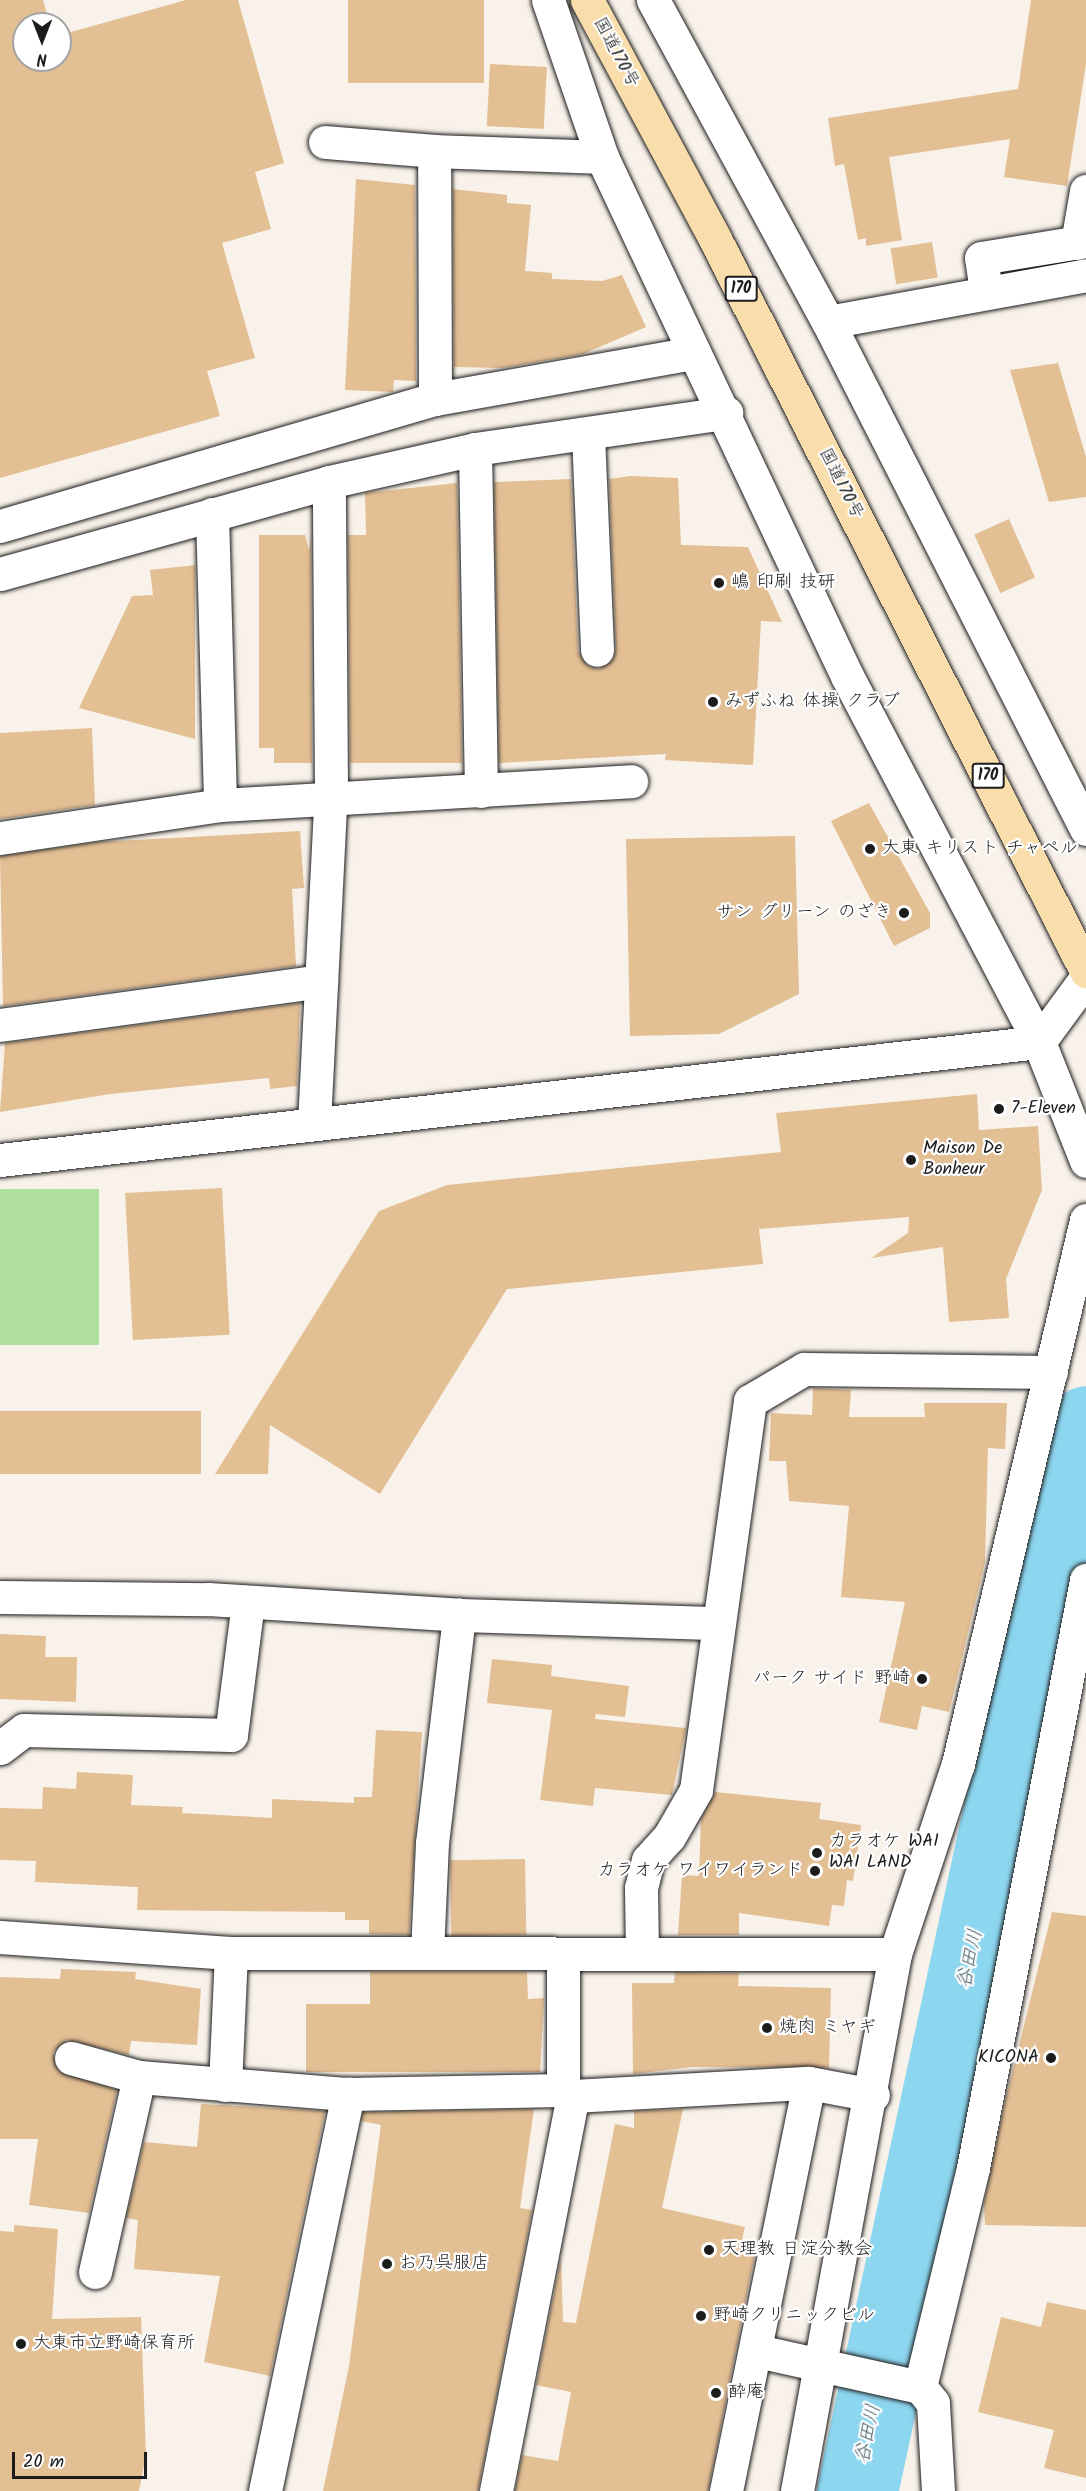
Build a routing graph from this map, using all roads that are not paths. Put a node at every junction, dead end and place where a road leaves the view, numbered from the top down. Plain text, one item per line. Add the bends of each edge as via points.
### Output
1 (548, 0) edge
2 (587, 0) edge
3 (653, 0) edge
4 (326, 142) dead end
5 (434, 151) junction
6 (602, 157) junction
7 (1086, 191) edge
8 (1082, 242) edge
9 (1086, 275) edge
10 (986, 292) junction
11 (828, 322) junction
12 (693, 353) junction
13 (435, 399) junction
14 (726, 413) junction
15 (588, 434) junction
16 (475, 448) junction
17 (329, 482) junction
18 (212, 514) junction
19 (0, 526) edge
20 (0, 574) edge
21 (597, 650) dead end
22 (631, 781) dead end
23 (481, 791) junction
24 (330, 799) junction
25 (220, 805) junction
26 (1086, 829) edge
27 (0, 838) edge
28 (1086, 971) edge
29 (1086, 978) edge
30 (321, 981) junction
31 (0, 1025) edge
32 (1040, 1042) junction
33 (314, 1123) junction
34 (0, 1160) edge
35 (1086, 1161) edge
36 (1086, 1220) edge
37 (1051, 1372) junction
38 (1086, 1580) edge
39 (0, 1598) edge
40 (248, 1602) junction
41 (459, 1615) junction
42 (719, 1623) junction
43 (0, 1748) edge
44 (0, 1937) edge
45 (642, 1952) junction
46 (231, 1953) junction
47 (428, 1953) junction
48 (896, 1954) junction
49 (563, 1955) junction
50 (71, 2058) dead end
51 (139, 2077) junction
52 (809, 2083) junction
53 (225, 2085) junction
54 (568, 2093) junction
55 (348, 2094) junction
56 (873, 2095) junction
57 (95, 2272) dead end
58 (757, 2351) junction
59 (836, 2368) junction
60 (910, 2385) junction
61 (265, 2491) edge
62 (496, 2491) edge
63 (726, 2491) edge
64 (796, 2491) edge
65 (938, 2491) edge

1 - 6 street
2 - 28 highway, 国道170号 / 170 via 889,581
3 - 11 street
4 - 5 street
5 - 6 street
5 - 13 street
6 - 12 street
7 - 8 street
8 - 10 street via 981,258
9 - 10 street
10 - 11 street
11 - 26 street
12 - 13 street
12 - 14 street
13 - 19 street
14 - 15 street
14 - 32 street via 847,676
15 - 16 street
15 - 21 street
16 - 17 street
16 - 23 street
17 - 18 street
17 - 24 street
18 - 20 street
18 - 25 street
22 - 23 street
23 - 24 street
24 - 25 street
24 - 30 street
25 - 27 street
29 - 32 street
30 - 31 street
30 - 33 street
32 - 33 street
32 - 35 street
33 - 34 street
36 - 37 street
37 - 42 street via 804,1369 768,1386 750,1401
37 - 48 street via 958,1764
38 - 60 street via 973,2168
39 - 40 street
40 - 41 street
40 - 43 street via 231,1735 24,1730
41 - 42 street
41 - 47 street via 432,1843
42 - 45 street via 696,1790 669,1838 648,1860 641,1888
44 - 46 street
45 - 48 street
45 - 49 street
46 - 47 street
46 - 53 street
47 - 49 street
48 - 56 street
49 - 54 street
50 - 51 street
51 - 53 street
51 - 57 street
52 - 54 street
52 - 56 street
52 - 58 street
53 - 55 street
54 - 55 street
54 - 62 street
55 - 61 street
56 - 59 street
58 - 59 street
58 - 63 street
59 - 60 street
59 - 64 street
60 - 65 street via 933,2403

